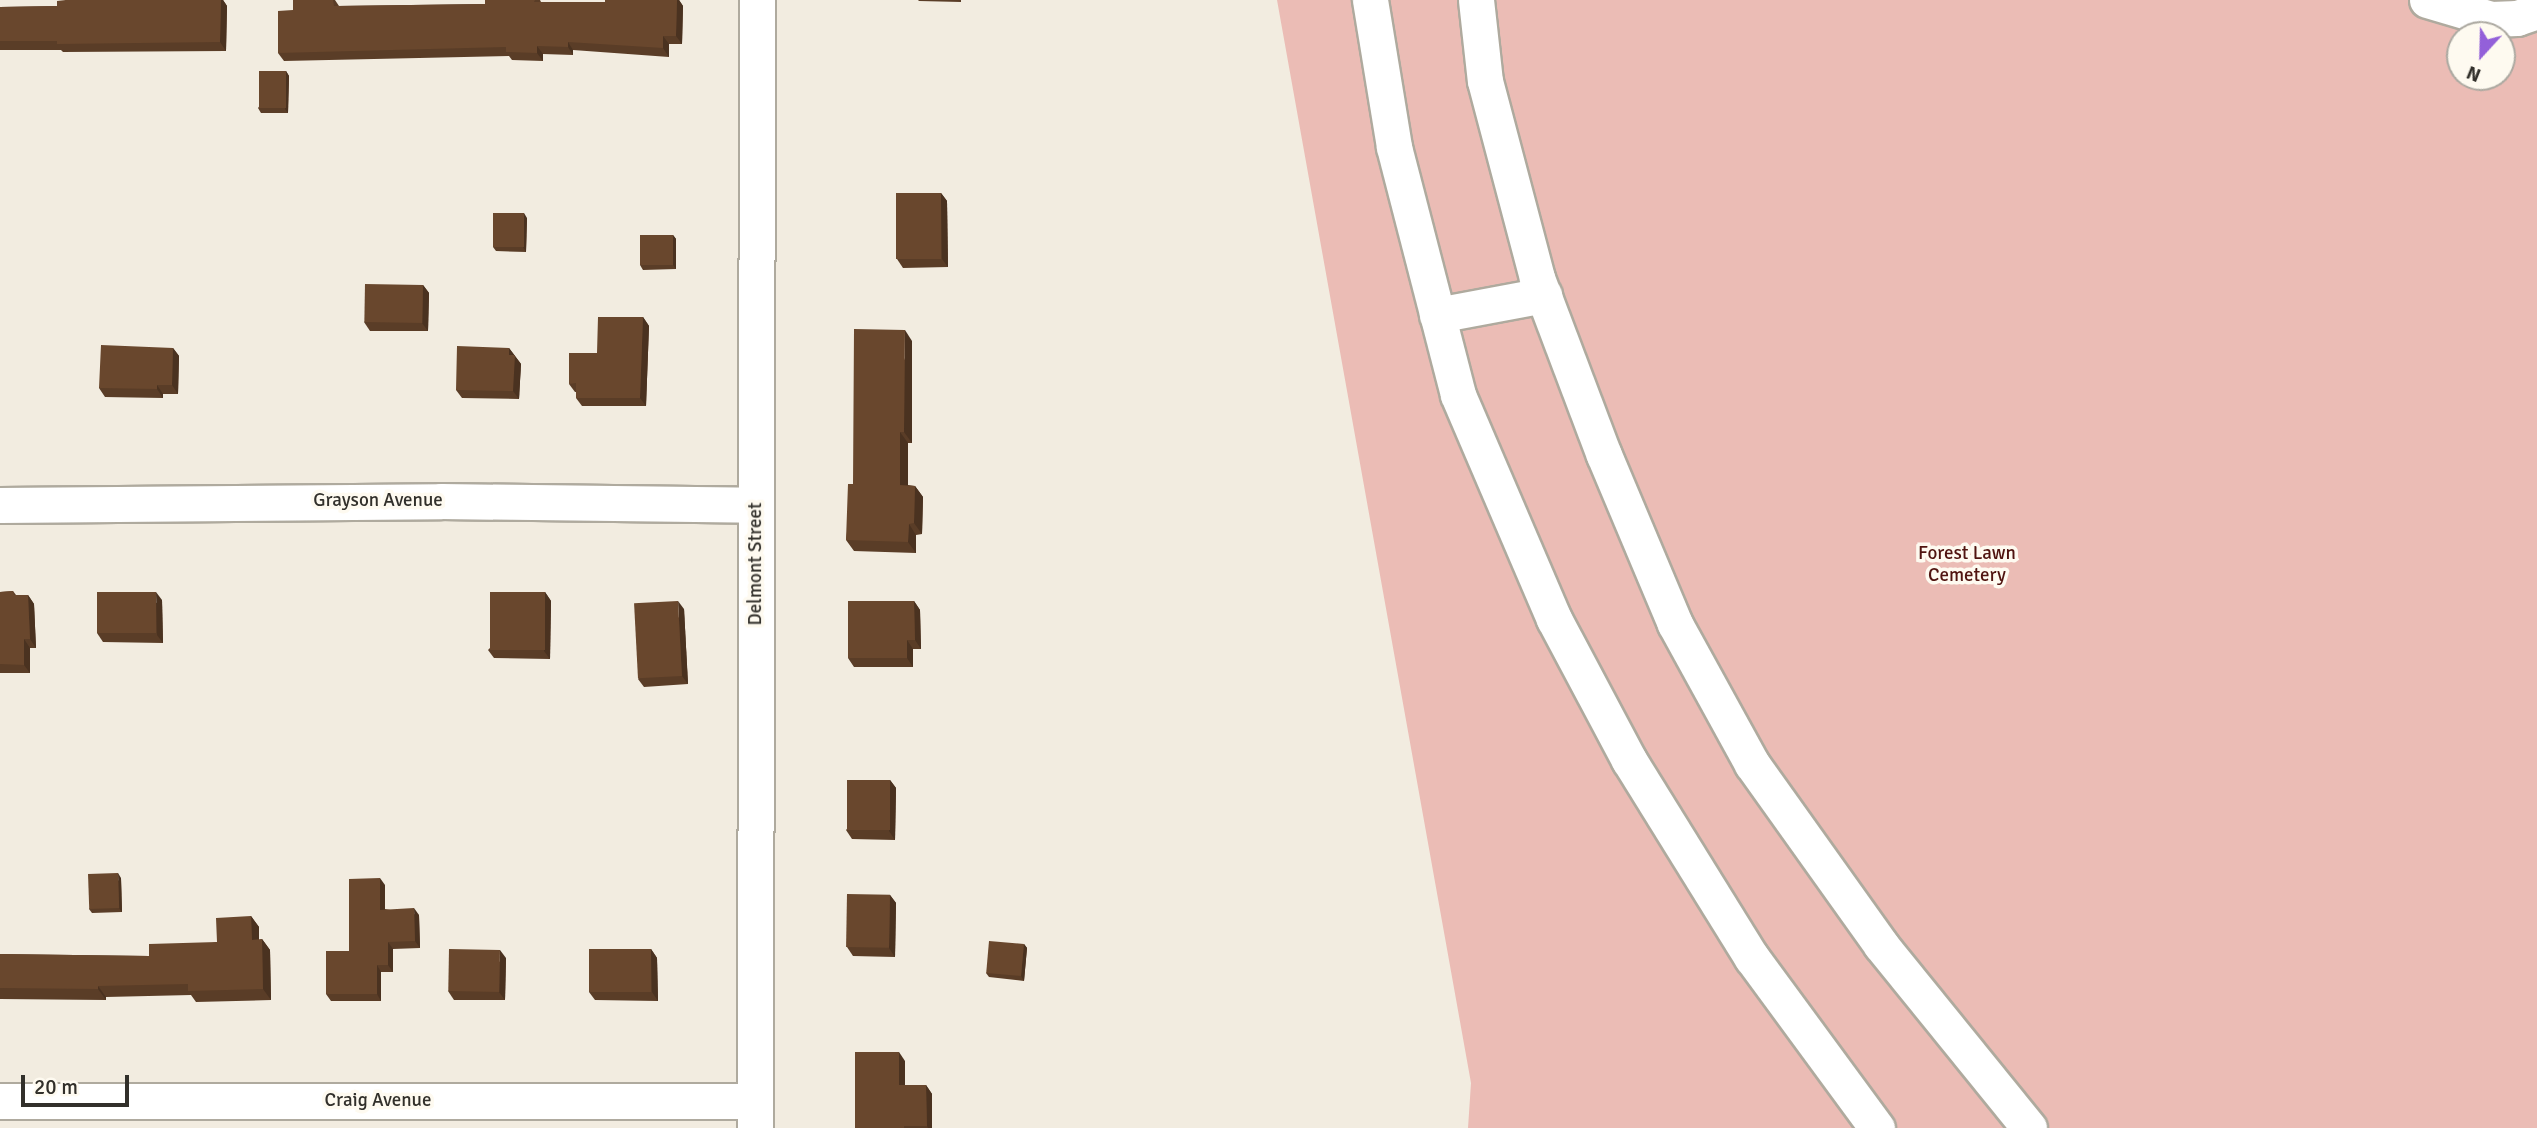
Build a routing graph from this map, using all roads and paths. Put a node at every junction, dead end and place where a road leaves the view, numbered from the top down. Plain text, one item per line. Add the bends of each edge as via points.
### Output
1 (757, 0) edge
2 (1370, 0) edge
3 (1476, 0) edge
4 (2427, 0) edge
5 (2537, 10) edge
6 (1544, 295) junction
7 (1437, 316) junction
8 (0, 505) edge
9 (756, 505) junction
10 (0, 1101) edge
11 (755, 1114) edge
12 (1877, 1128) edge
13 (2029, 1128) edge

1 - 9 street, Delmont Street
2 - 7 street via 1394,147
3 - 6 street via 1485,81
4 - 5 street via 2491,19 2517,18
6 - 7 street
6 - 13 street via 1675,624 1752,765 1881,944
7 - 12 street via 1458,395 1554,619 1629,760 1752,958
8 - 9 street, Grayson Avenue via 441,501
9 - 11 street, Delmont Street
10 - 11 street, Craig Avenue

